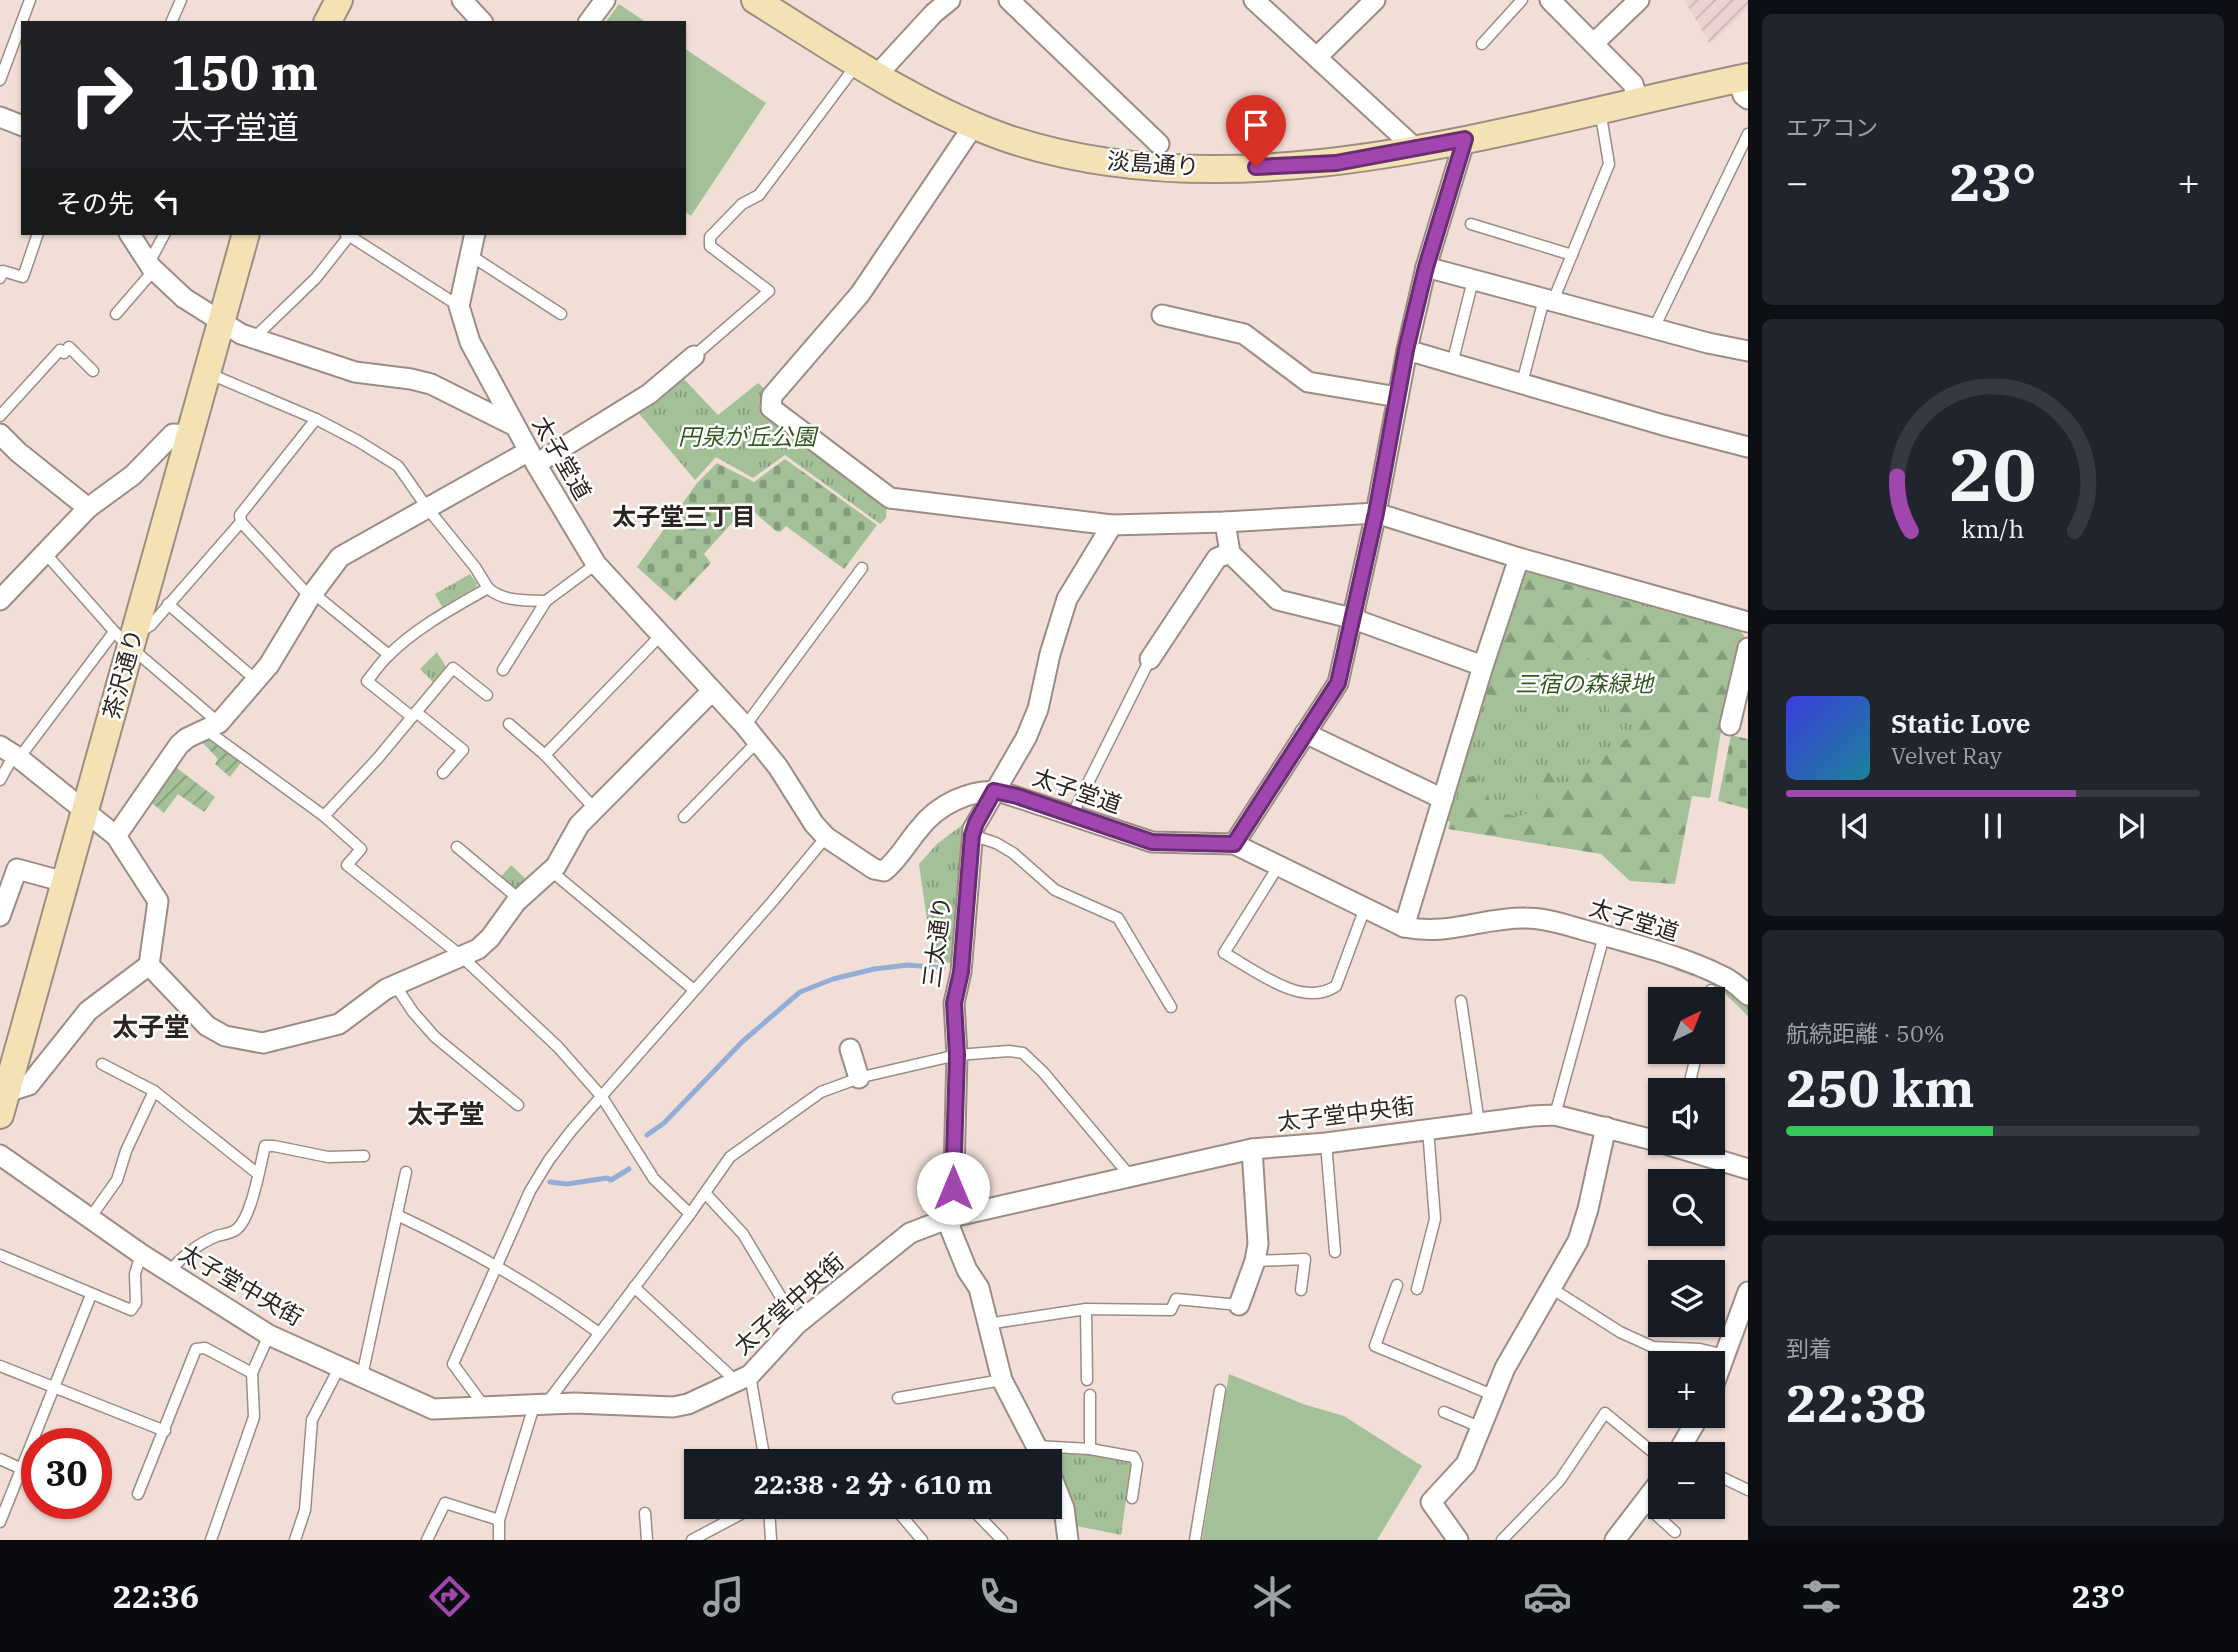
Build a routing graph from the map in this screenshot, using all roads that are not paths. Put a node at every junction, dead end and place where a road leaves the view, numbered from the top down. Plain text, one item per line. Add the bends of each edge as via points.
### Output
1 (30, 0) edge
2 (181, 0) edge
3 (340, 0) edge
4 (605, 0) edge
5 (755, 0) edge
6 (950, 0) edge
7 (1009, 0) edge
8 (1254, 0) edge
9 (1375, 0) edge
10 (1522, 0) edge
11 (1550, 0) edge
12 (1639, 0) edge
13 (466, 1) edge
14 (22, 21) edge
15 (173, 21) edge
16 (328, 21) edge
17 (481, 21) edge
18 (589, 21) edge
19 (21, 23) edge
20 (1594, 43) junction
21 (1482, 44) dead end
22 (0, 47) edge
23 (11, 49) junction
24 (1317, 57) junction
25 (867, 69) junction
26 (0, 80) edge
27 (1745, 85) edge
28 (1638, 101) junction
29 (1600, 110) junction
30 (0, 117) edge
31 (21, 125) edge
32 (974, 125) junction
33 (1748, 134) edge
34 (1465, 139) junction
35 (1159, 144) dead end
36 (1416, 149) junction
37 (1471, 224) dead end
38 (37, 235) edge
39 (130, 235) edge
40 (164, 235) edge
41 (245, 235) edge
42 (346, 235) edge
43 (349, 235) edge
44 (474, 235) edge
45 (469, 255) junction
46 (1572, 255) junction
47 (151, 267) junction
48 (1426, 267) junction
49 (0, 278) edge
50 (1474, 280) junction
51 (1549, 300) junction
52 (459, 306) junction
53 (116, 314) dead end
54 (561, 314) dead end
55 (1162, 315) dead end
56 (221, 322) junction
57 (1654, 328) junction
58 (254, 338) junction
59 (1406, 350) junction
60 (1748, 351) edge
61 (694, 356) joint
62 (1452, 364) junction
63 (93, 370) dead end
64 (206, 372) junction
65 (1522, 383) junction
66 (1398, 397) junction
67 (0, 416) edge
68 (316, 419) junction
69 (513, 422) junction
70 (0, 434) edge
71 (189, 435) junction
72 (1748, 447) edge
73 (533, 458) junction
74 (88, 508) junction
75 (428, 509) junction
76 (1376, 513) junction
77 (241, 522) junction
78 (1225, 522) junction
79 (1112, 526) junction
80 (44, 552) junction
81 (1230, 553) junction
82 (1519, 558) junction
83 (596, 564) junction
84 (862, 568) dead end
85 (488, 588) junction
86 (311, 595) junction
87 (0, 600) edge
88 (546, 601) junction
89 (169, 604) junction
90 (1352, 618) junction
91 (1748, 622) edge
92 (660, 636) junction
93 (125, 638) junction
94 (1748, 648) edge
95 (389, 655) junction
96 (1150, 659) joint
97 (1483, 666) junction
98 (503, 670) dead end
99 (256, 681) junction
100 (712, 691) junction
101 (487, 695) dead end
102 (414, 714) junction
103 (509, 724) dead end
104 (1730, 725) dead end
105 (215, 726) junction
106 (745, 726) junction
107 (1305, 733) junction
108 (757, 742) junction
109 (11, 753) edge
110 (545, 755) junction
111 (443, 773) dead end
112 (0, 780) edge
113 (994, 791) junction
114 (1443, 799) junction
115 (594, 808) junction
116 (86, 811) junction
117 (1072, 815) junction
118 (324, 816) junction
119 (684, 817) dead end
120 (972, 835) junction
121 (116, 836) junction
122 (826, 837) junction
123 (1234, 844) junction
124 (457, 847) dead end
125 (1279, 865) junction
126 (551, 871) junction
127 (65, 882) junction
128 (520, 899) junction
129 (1365, 908) junction
130 (0, 916) edge
131 (1404, 928) junction
132 (1604, 936) junction
133 (460, 955) junction
134 (149, 965) junction
135 (395, 985) junction
136 (694, 990) junction
137 (1748, 995) edge
138 (1461, 1001) dead end
139 (1171, 1007) dead end
140 (850, 1049) dead end
141 (957, 1055) junction
142 (102, 1064) dead end
143 (859, 1078) junction
144 (154, 1091) junction
145 (602, 1097) junction
146 (2, 1099) edge
147 (518, 1105) dead end
148 (1555, 1115) junction
149 (1479, 1123) junction
150 (1606, 1127) junction
151 (1429, 1129) junction
152 (1648, 1138) edge
153 (1326, 1143) junction
154 (1252, 1149) junction
155 (0, 1155) edge
156 (1704, 1155) edge
157 (364, 1156) dead end
158 (1748, 1169) edge
159 (406, 1172) dead end
160 (258, 1174) junction
161 (1130, 1176) junction
162 (705, 1193) junction
163 (690, 1214) junction
164 (397, 1215) junction
165 (953, 1217) junction
166 (90, 1218) junction
167 (1335, 1252) dead end
168 (141, 1254) junction
169 (0, 1255) edge
170 (1255, 1261) junction
171 (496, 1267) junction
172 (169, 1272) junction
173 (1397, 1285) dead end
174 (634, 1287) junction
175 (1551, 1288) junction
176 (1417, 1289) dead end
177 (1301, 1290) dead end
178 (1748, 1292) edge
179 (91, 1295) junction
180 (1239, 1305) joint
181 (1086, 1309) junction
182 (797, 1324) junction
183 (987, 1324) junction
184 (599, 1333) junction
185 (269, 1335) junction
186 (1726, 1356) joint
187 (0, 1366) edge
188 (340, 1366) junction
189 (252, 1373) junction
190 (362, 1376) junction
191 (743, 1378) junction
192 (1002, 1380) junction
193 (1087, 1380) dead end
194 (53, 1387) junction
195 (1220, 1390) dead end
196 (1090, 1395) dead end
197 (1495, 1396) junction
198 (898, 1398) dead end
199 (540, 1405) junction
200 (484, 1406) junction
201 (1444, 1412) dead end
202 (38, 1428) edge
203 (1482, 1428) junction
204 (165, 1431) junction
205 (1648, 1448) edge
206 (762, 1449) edge
207 (1036, 1449) edge
208 (1090, 1449) junction
209 (1062, 1452) edge
210 (0, 1459) edge
211 (21, 1469) edge
212 (21, 1471) edge
213 (1725, 1479) edge
214 (1748, 1490) edge
215 (138, 1494) dead end
216 (1648, 1497) edge
217 (1132, 1498) dead end
218 (1062, 1503) edge
219 (1643, 1503) junction
220 (645, 1513) dead end
221 (731, 1519) edge
222 (770, 1519) edge
223 (904, 1519) edge
224 (982, 1519) edge
225 (499, 1520) junction
226 (0, 1522) edge
227 (1675, 1532) dead end
228 (211, 1540) edge
229 (295, 1540) edge
230 (427, 1540) edge
231 (499, 1540) edge
232 (648, 1540) edge
233 (692, 1540) edge
234 (771, 1540) edge
235 (922, 1540) edge
236 (1002, 1540) edge
237 (1068, 1540) edge
238 (1195, 1540) edge
239 (1458, 1540) edge
240 (1502, 1540) edge
241 (1615, 1540) edge

1 - 14 lane
2 - 15 lane
3 - 16 main road
4 - 18 street
5 - 25 main road, 淡島通り
6 - 25 street
7 - 35 street
8 - 24 street
9 - 24 street
10 - 21 lane
11 - 20 street
12 - 20 street
13 - 17 street
19 - 23 lane
20 - 28 street via 1633,84
22 - 23 lane
23 - 26 lane
24 - 36 street
25 - 32 main road, 淡島通り
25 - 61 lane via 759,195 742,204 710,237 710,246 769,291
27 - 28 main road, 淡島通り
28 - 29 main road, 淡島通り
29 - 34 main road, 淡島通り
29 - 46 lane via 1609,164
30 - 31 street
32 - 36 main road, 淡島通り via 1082,158 1184,169 1336,163
32 - 79 street via 860,294 772,396 771,408 890,498
33 - 57 lane
34 - 36 main road, 淡島通り
34 - 48 street
37 - 46 lane
38 - 49 lane via 23,277 3,271
39 - 47 street
40 - 47 lane
41 - 56 main road, 茶沢通り
42 - 58 lane via 316,278
43 - 52 lane
44 - 45 street, 太子堂道
45 - 52 street, 太子堂道
45 - 54 lane
46 - 51 lane
47 - 53 lane
47 - 56 street via 184,298
48 - 50 street
48 - 59 street
50 - 51 street
50 - 62 lane
51 - 57 street
51 - 65 lane
52 - 69 street, 太子堂道 via 470,342
55 - 66 street via 1244,334 1308,382
56 - 58 street
56 - 64 main road, 茶沢通り
57 - 60 street
58 - 69 street via 355,372 431,384
59 - 62 street
59 - 66 street
61 - 73 street via 649,394
62 - 65 street
63 - 67 lane via 69,347 64,353 60,350
64 - 68 lane
64 - 71 main road, 茶沢通り
65 - 72 street
66 - 76 street
68 - 75 lane via 398,466
68 - 77 lane via 240,515
69 - 73 street, 太子堂道
70 - 74 street
71 - 74 street via 173,434 133,475
71 - 93 main road, 茶沢通り
73 - 75 street
73 - 83 street, 太子堂道
74 - 80 street
75 - 85 lane
75 - 86 street via 340,557
76 - 78 street
76 - 82 street
76 - 90 street
77 - 86 lane
77 - 89 lane
78 - 79 street
78 - 81 street
79 - 113 street, 三太通り via 1067,599 1038,709
80 - 87 street
80 - 93 lane
81 - 90 street via 1278,600
81 - 96 street via 1217,558
82 - 91 street
82 - 97 street
83 - 88 lane
83 - 92 street, 太子堂道
84 - 106 lane
85 - 88 lane via 496,595
85 - 95 lane
86 - 95 lane
86 - 99 street
88 - 98 lane
89 - 93 lane via 151,625
89 - 99 lane
90 - 97 street
90 - 107 street via 1338,683
92 - 100 street, 太子堂道
92 - 110 lane
93 - 105 lane
93 - 109 lane
93 - 116 main road, 茶沢通り
94 - 104 street
95 - 102 lane via 367,681
96 - 117 lane
97 - 114 street
99 - 105 street
100 - 106 street, 太子堂道
100 - 115 street
101 - 102 lane via 453,668
102 - 111 lane via 463,750
102 - 118 lane
103 - 110 lane
105 - 118 lane via 213,735
105 - 121 street via 179,745
106 - 108 street, 太子堂道
107 - 114 street
107 - 123 street
108 - 119 lane
108 - 122 street, 太子堂道
109 - 112 lane
109 - 116 street
110 - 115 lane
113 - 117 street, 太子堂道
113 - 120 street, 三太通り
113 - 122 street, 太子堂道 via 977,791 942,807 884,871 873,869
114 - 131 street
115 - 126 street
116 - 121 street
116 - 127 main road, 茶沢通り
117 - 123 street, 太子堂道 via 1152,842
118 - 133 lane via 361,849 347,865
120 - 139 lane via 1013,853 1055,890 1118,918
120 - 141 street, 三太通り via 961,972 954,1003
121 - 134 street via 158,901
122 - 136 lane
123 - 125 street, 太子堂道
124 - 128 lane
125 - 129 street, 太子堂道
125 - 129 lane via 1224,953 1295,993 1326,993 1336,986
126 - 128 street
126 - 136 lane
127 - 130 street via 17,869
127 - 146 main road, 茶沢通り
128 - 133 street via 490,938 478,949
129 - 131 street, 太子堂道
131 - 132 street, 太子堂道 via 1452,929 1530,918
132 - 137 street, 太子堂道 via 1707,969
132 - 148 lane
133 - 135 street
133 - 145 lane via 558,1047
134 - 135 street via 207,1026 249,1042 284,1039 339,1024
134 - 146 street via 88,1011 29,1085
135 - 147 lane via 435,1037
136 - 145 lane
138 - 149 lane
140 - 143 street
141 - 143 lane
141 - 161 lane via 1023,1054
141 - 165 street, 三太通り
142 - 144 lane
143 - 162 lane via 821,1092 782,1118 730,1157
144 - 160 lane
144 - 166 lane via 117,1180
145 - 163 lane via 654,1179
145 - 171 lane via 541,1173
148 - 149 street, 太子堂中央街
148 - 150 street, 太子堂中央街
149 - 151 street, 太子堂中央街
150 - 152 street, 太子堂中央街
150 - 175 street via 1578,1241
151 - 153 street, 太子堂中央街
151 - 176 lane via 1435,1219
153 - 154 street, 太子堂中央街
153 - 167 lane
154 - 161 street, 太子堂中央街
154 - 170 street via 1257,1203
155 - 166 street, 太子堂中央街
156 - 158 street, 太子堂中央街
157 - 160 lane via 328,1157 265,1146
159 - 164 lane
160 - 172 lane via 254,1194 235,1231 215,1237
161 - 165 street, 太子堂中央街
162 - 163 lane
162 - 182 lane via 743,1234
163 - 174 lane
164 - 171 lane
164 - 190 lane
165 - 182 street, 太子堂中央街 via 910,1233
165 - 183 street, 三太通り via 950,1228 979,1288
166 - 168 street, 太子堂中央街
168 - 172 street, 太子堂中央街
168 - 179 lane via 135,1274 136,1303 131,1310
169 - 179 lane
170 - 177 lane via 1306,1259
170 - 180 street
171 - 184 lane via 554,1300
171 - 200 lane via 453,1364
172 - 185 street, 太子堂中央街
173 - 197 lane via 1375,1346
174 - 184 lane
174 - 191 lane
175 - 186 lane via 1620,1332 1653,1347 1700,1349
175 - 197 street via 1505,1368
178 - 186 street
179 - 194 lane
180 - 181 lane via 1176,1299 1171,1310
181 - 183 lane
181 - 193 lane
182 - 191 street, 太子堂中央街
183 - 192 street, 三太通り
184 - 199 lane
185 - 188 street, 太子堂中央街
185 - 189 lane
187 - 194 lane
188 - 190 street, 太子堂中央街
188 - 229 lane via 312,1420 305,1510
189 - 204 lane via 205,1348 196,1349
189 - 228 lane via 254,1417
190 - 200 street, 太子堂中央街 via 433,1409
191 - 199 street, 太子堂中央街 via 673,1407
191 - 206 lane
192 - 198 lane
192 - 207 street, 三太通り
194 - 202 lane
194 - 204 lane
195 - 238 lane
196 - 208 lane
197 - 203 street
199 - 200 street, 太子堂中央街
199 - 225 lane
201 - 203 lane
203 - 239 street via 1466,1464 1431,1502
204 - 215 lane
205 - 240 lane via 1605,1413 1560,1480
208 - 209 lane
208 - 217 lane via 1135,1457
210 - 211 lane
212 - 226 lane
213 - 214 lane
216 - 219 street
218 - 237 street
219 - 227 lane
219 - 241 street
220 - 232 lane
221 - 233 lane
222 - 234 lane
223 - 235 lane
224 - 236 lane
225 - 230 lane via 445,1503
225 - 231 lane

